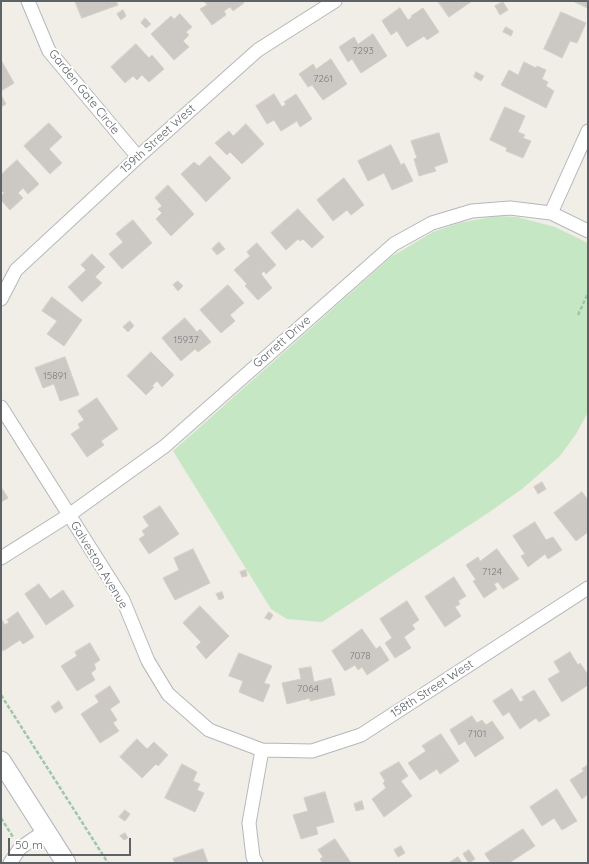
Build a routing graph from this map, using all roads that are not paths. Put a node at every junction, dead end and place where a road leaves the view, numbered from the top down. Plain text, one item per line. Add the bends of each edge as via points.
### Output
1 (28, 1) edge
2 (335, 1) edge
3 (588, 131) edge
4 (138, 157) junction
5 (551, 213) junction
6 (588, 231) edge
7 (1, 298) edge
8 (1, 407) edge
9 (69, 515) junction
10 (1, 558) edge
11 (588, 588) edge
12 (262, 750) junction
13 (1, 761) edge
14 (45, 830) junction
15 (10, 863) edge
16 (66, 863) edge
17 (256, 863) edge

1 - 4 street, Garden Gate Circle via 49,51
2 - 4 street, 159th Street West via 258,50
3 - 5 street
4 - 7 street, 159th Street West via 16,270
5 - 6 street, Garrett Drive
5 - 9 street, Garrett Drive via 510,208 472,210 432,223 394,244 165,446
8 - 9 street, Galveston Avenue
9 - 10 street, Garrett Drive
9 - 12 street, Galveston Avenue via 123,600 148,661 168,694 209,730
11 - 12 street, 158th Street West via 361,735 312,751
12 - 17 street via 249,823
13 - 14 street
14 - 15 street via 20,848
14 - 16 street

